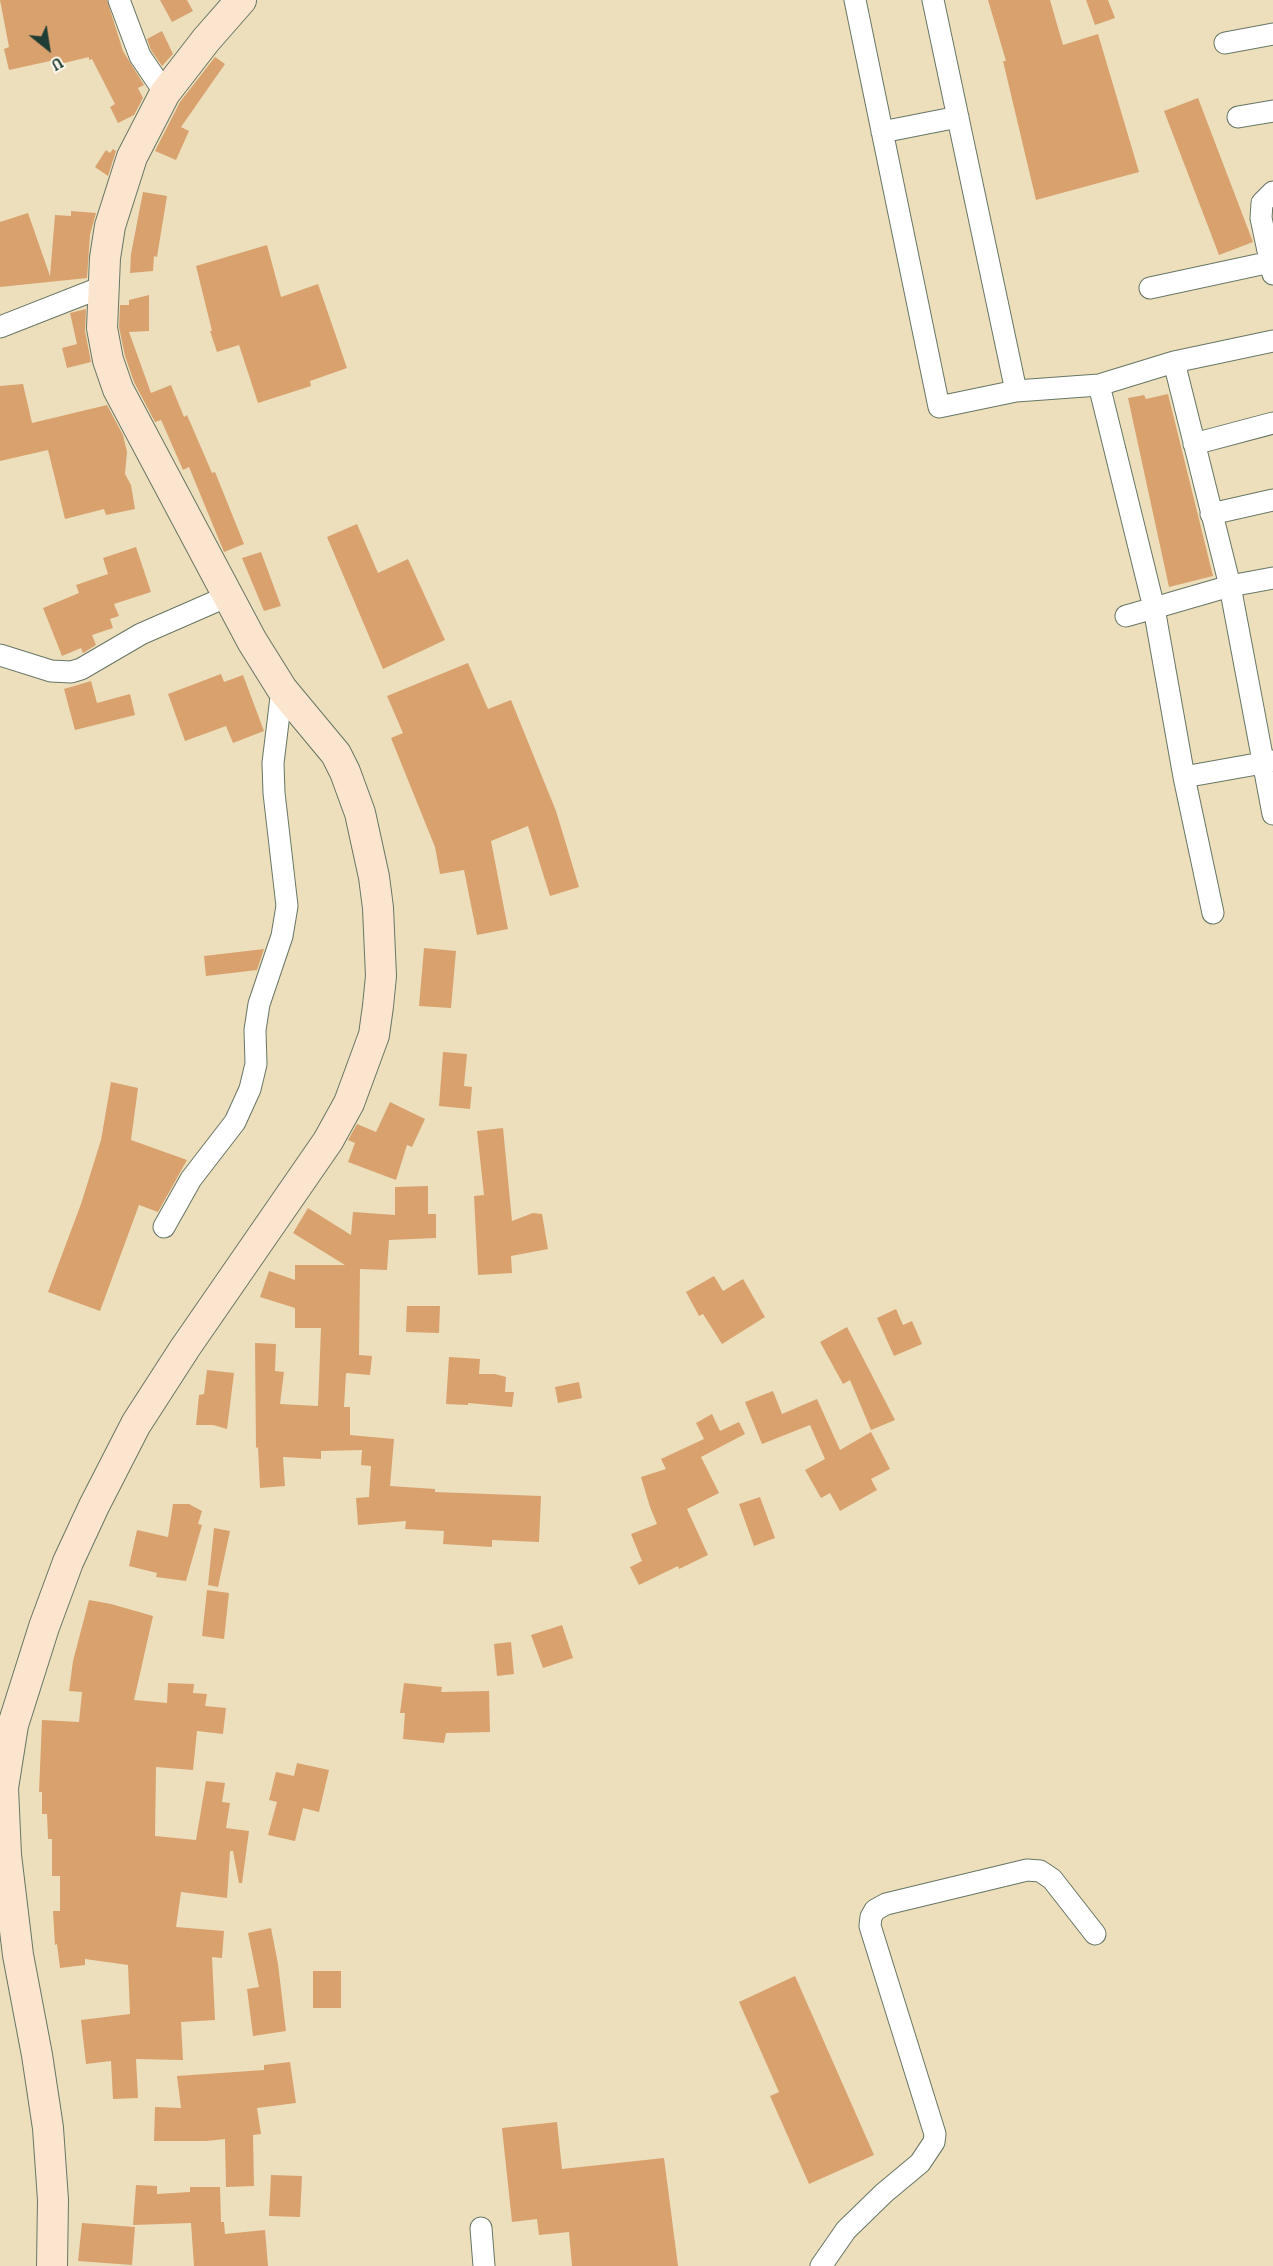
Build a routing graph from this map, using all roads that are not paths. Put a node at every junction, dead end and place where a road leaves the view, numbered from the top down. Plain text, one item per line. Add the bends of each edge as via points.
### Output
1 (119, 0) edge
2 (241, 0) edge
3 (855, 0) edge
4 (933, 0) edge
5 (1273, 34) edge
6 (1225, 43) dead end
7 (165, 93) junction
8 (1273, 111) edge
9 (958, 117) junction
10 (1238, 117) dead end
11 (882, 132) junction
12 (1273, 192) edge
13 (1272, 268) edge
14 (102, 287) junction
15 (1150, 288) dead end
16 (0, 327) edge
17 (1273, 341) edge
18 (1174, 362) junction
19 (1099, 385) junction
20 (1016, 391) junction
21 (1273, 423) edge
22 (1194, 444) junction
23 (1273, 500) edge
24 (1211, 514) junction
25 (1273, 578) edge
26 (1230, 586) junction
27 (228, 596) junction
28 (1154, 608) junction
29 (1126, 616) dead end
30 (0, 655) edge
31 (289, 697) junction
32 (1268, 762) edge
33 (1184, 777) junction
34 (1273, 814) edge
35 (1213, 913) dead end
36 (164, 1227) dead end
37 (2, 1789) edge
38 (1095, 1934) dead end
39 (481, 2228) dead end
40 (52, 2266) edge
41 (484, 2266) edge
42 (821, 2266) edge

1 - 7 street via 140,56
2 - 7 street
3 - 11 street
4 - 9 street
5 - 6 street
7 - 14 street via 132,157 110,226
8 - 10 street
9 - 11 street
9 - 20 street
11 - 20 street via 939,407
12 - 13 street via 1262,203 1261,218
13 - 15 street
14 - 16 street
14 - 27 street via 102,328 118,388
17 - 18 street
18 - 19 street
18 - 22 street
19 - 20 street
19 - 28 street
21 - 22 street
22 - 24 street
23 - 24 street
24 - 26 street
25 - 26 street
26 - 28 street
26 - 32 street
27 - 30 street via 141,634 71,672
27 - 31 street
28 - 29 street
28 - 33 street
31 - 36 street via 273,763 287,906 282,936 259,1004 256,1064 235,1122 191,1179
31 - 37 street via 336,754 360,813 378,908 381,976 374,1035 349,1103 328,1140 136,1424 94,1506 68,1562 29,1669 13,1725
32 - 33 street
32 - 34 street
33 - 35 street
37 - 40 street via 18,1955 48,2128
38 - 42 street via 1052,1879 1040,1871 1028,1870 886,1904 875,1910 870,1926 935,2134 934,2142 920,2163 846,2230
39 - 41 street

